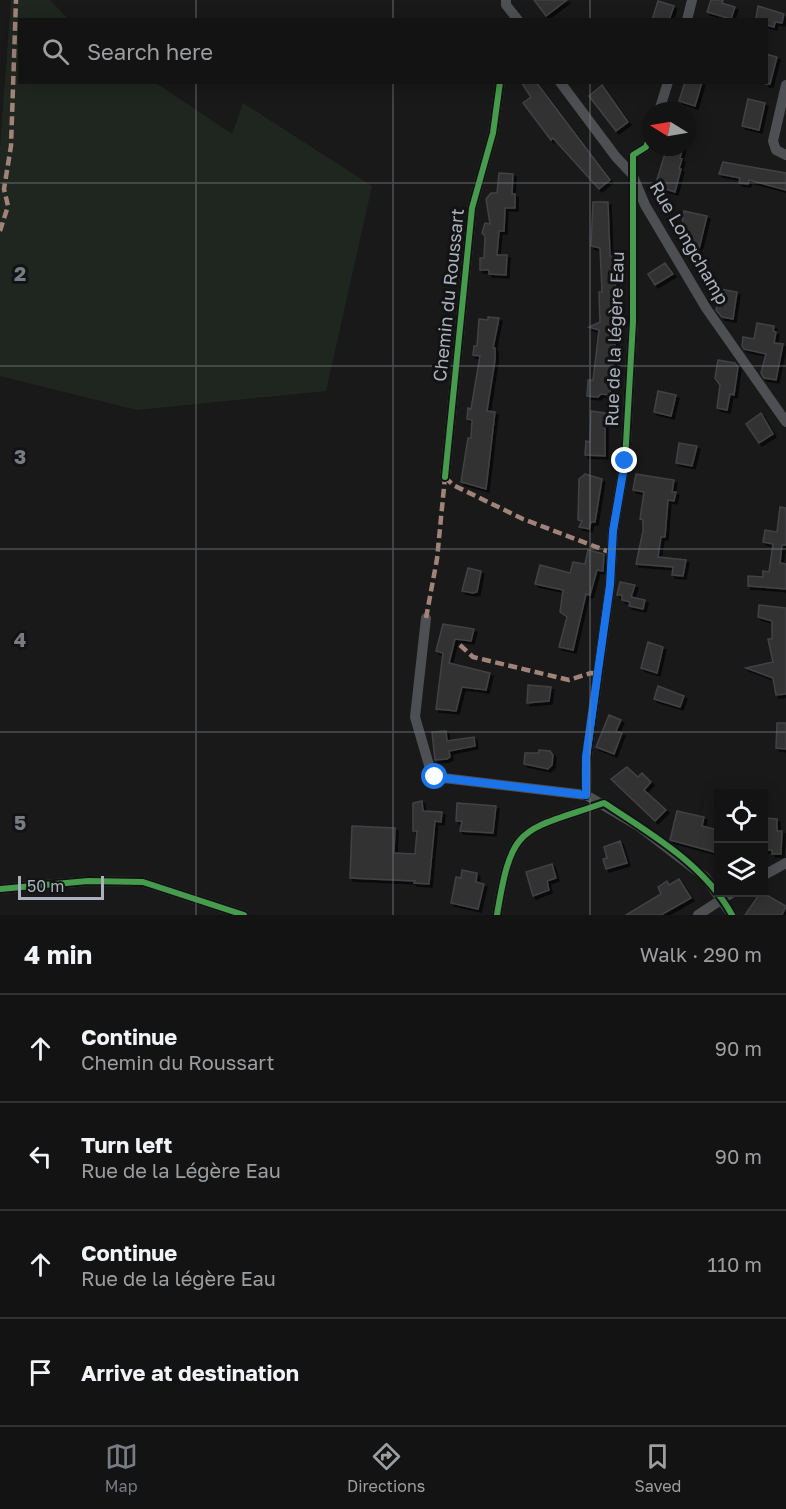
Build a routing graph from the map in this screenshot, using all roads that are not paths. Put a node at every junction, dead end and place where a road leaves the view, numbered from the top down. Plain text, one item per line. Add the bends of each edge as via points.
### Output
1 (692, 0) edge
2 (506, 3) edge
3 (503, 18) edge
4 (517, 18) edge
5 (688, 18) edge
6 (500, 84) edge
7 (561, 84) edge
8 (667, 84) edge
9 (786, 85) edge
10 (662, 102) edge
11 (642, 149) edge
12 (786, 155) edge
13 (633, 174) junction
14 (786, 422) edge
15 (445, 477) dead end
16 (426, 618) dead end
17 (586, 795) junction
18 (604, 803) junction
19 (786, 863) edge
20 (768, 873) edge
21 (0, 889) edge
22 (727, 897) edge
23 (724, 899) junction
24 (244, 915) edge
25 (497, 915) edge
26 (698, 915) edge
27 (732, 915) edge

1 - 5 street
2 - 3 street
2 - 4 street
6 - 15 street, Chemin du Roussart via 493,133 472,208
7 - 13 street, Rue Longchamp
8 - 10 street
9 - 12 street via 773,141 776,150
11 - 13 street via 633,155
13 - 14 street, Rue Longchamp via 645,205 706,308
13 - 17 street, Rue de la légère Eau via 633,340 625,461 586,757
16 - 17 street via 415,717 430,772 441,779
17 - 18 street
18 - 23 street via 705,877
18 - 25 street via 525,832 507,862
19 - 20 street
21 - 24 street via 88,881 143,882
22 - 23 street
23 - 26 street
23 - 27 street

